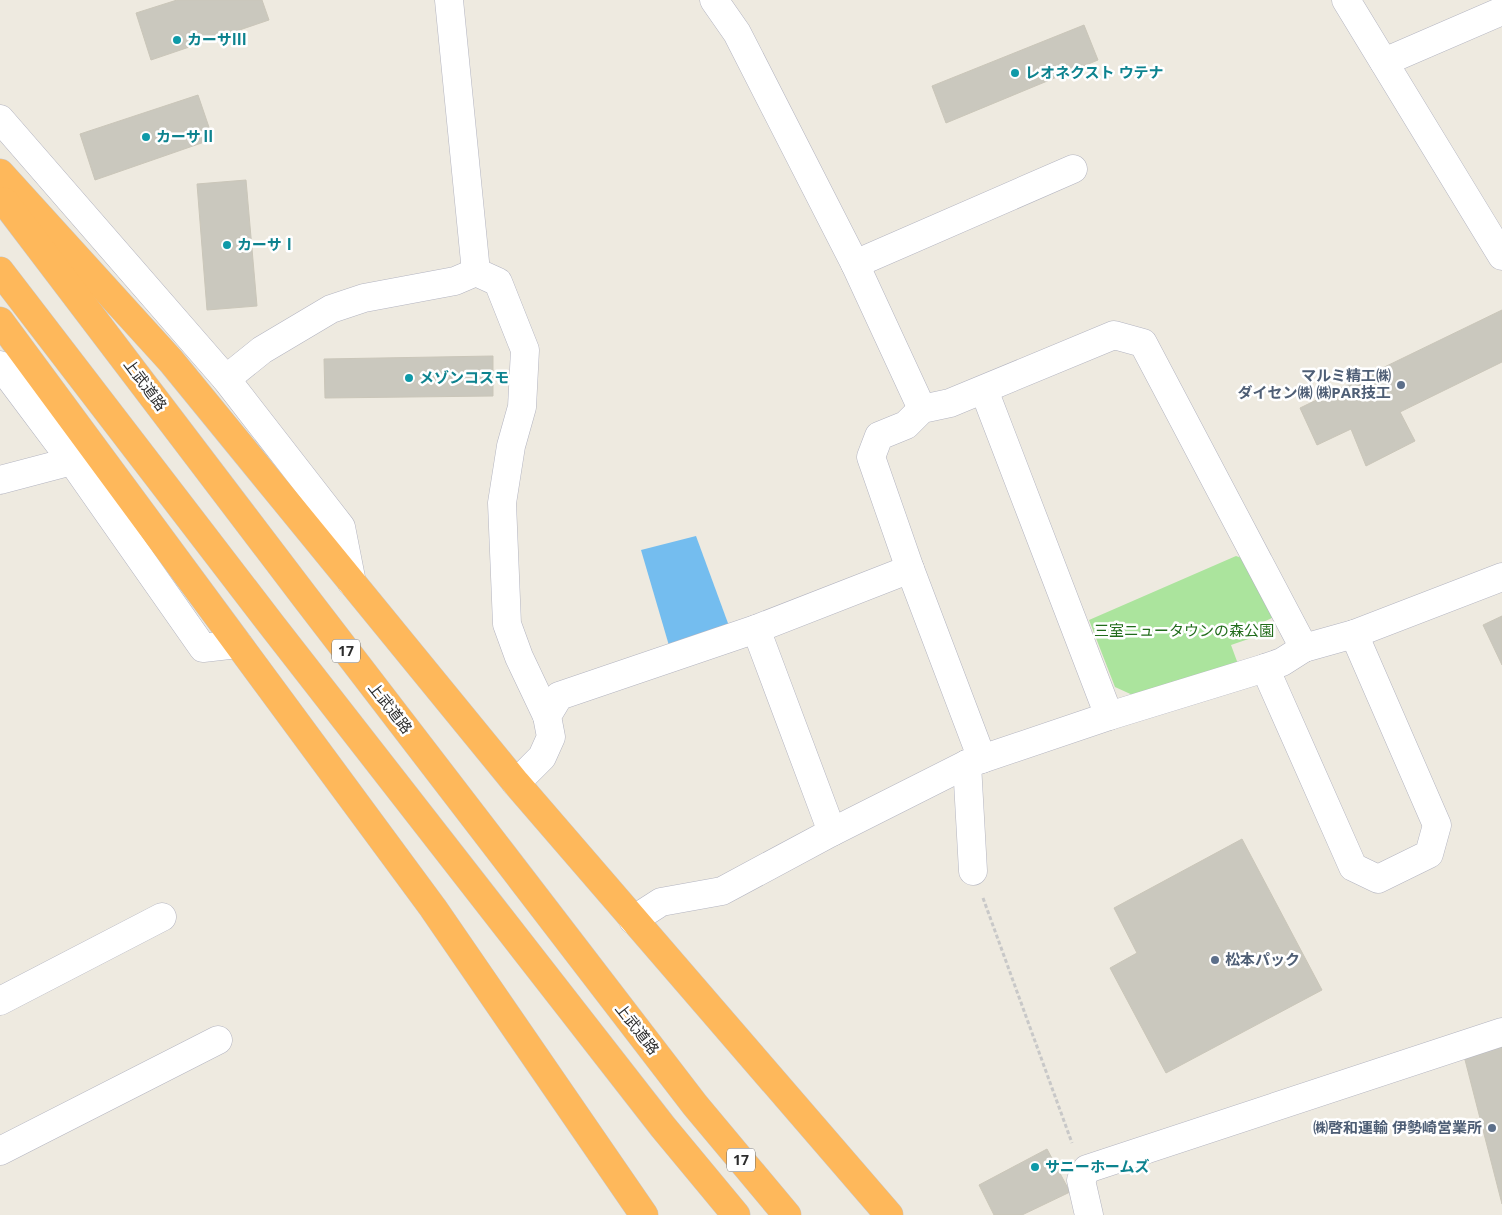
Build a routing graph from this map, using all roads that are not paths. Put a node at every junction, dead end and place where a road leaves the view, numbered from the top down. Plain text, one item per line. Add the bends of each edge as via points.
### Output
1 (449, 0) edge
2 (714, 0) edge
3 (1346, 0) edge
4 (1502, 11) edge
5 (1384, 62) junction
6 (0, 119) edge
7 (1073, 169) dead end
8 (0, 173) edge
9 (0, 196) edge
10 (1502, 256) edge
11 (855, 264) junction
12 (0, 270) edge
13 (476, 272) junction
14 (0, 321) edge
15 (0, 365) edge
16 (226, 379) junction
17 (984, 390) junction
18 (922, 409) junction
19 (72, 461) junction
20 (0, 480) edge
21 (910, 569) junction
22 (1502, 577) edge
23 (352, 583) junction
24 (756, 629) junction
25 (1354, 634) junction
26 (238, 644) junction
27 (1304, 648) junction
28 (1266, 668) junction
29 (547, 716) junction
30 (1109, 716) junction
31 (975, 762) junction
32 (516, 783) junction
33 (832, 832) junction
34 (973, 871) road end
35 (162, 917) dead end
36 (633, 920) junction
37 (0, 1001) edge
38 (1502, 1032) edge
39 (218, 1040) dead end
40 (0, 1151) edge
41 (644, 1215) edge
42 (736, 1215) edge
43 (787, 1215) edge
44 (889, 1215) edge
45 (1089, 1215) edge

1 - 13 street
2 - 11 street via 738,33
3 - 5 street
4 - 5 street
5 - 10 street
6 - 16 street
7 - 11 street
8 - 23 highway via 171,361
9 - 43 highway, 上武道路 / 17 via 695,1104
11 - 18 street
12 - 42 highway, 17 via 271,624 663,1127
13 - 16 street via 455,281 364,298 331,309 262,350
13 - 29 street via 498,282 525,350 522,407 511,446 502,503 508,624 519,657
14 - 26 highway
15 - 19 street
16 - 23 street via 340,527
17 - 18 street
17 - 27 street via 1114,335 1143,343
17 - 30 street
18 - 21 street via 906,425 879,436 871,457
19 - 20 street
19 - 26 street via 203,648
21 - 24 street
21 - 31 street
22 - 25 street
23 - 32 highway
24 - 29 street via 559,696
24 - 33 street
25 - 27 street
25 - 28 street via 1437,825 1429,854 1378,879 1353,867
26 - 41 highway via 433,908
27 - 28 street
28 - 30 street
29 - 32 street via 551,737 542,757
30 - 31 street
31 - 33 street
31 - 34 street
32 - 36 highway
33 - 36 street via 722,891 660,902
35 - 37 street
36 - 44 highway
38 - 45 street via 1087,1169 1081,1180
39 - 40 street

